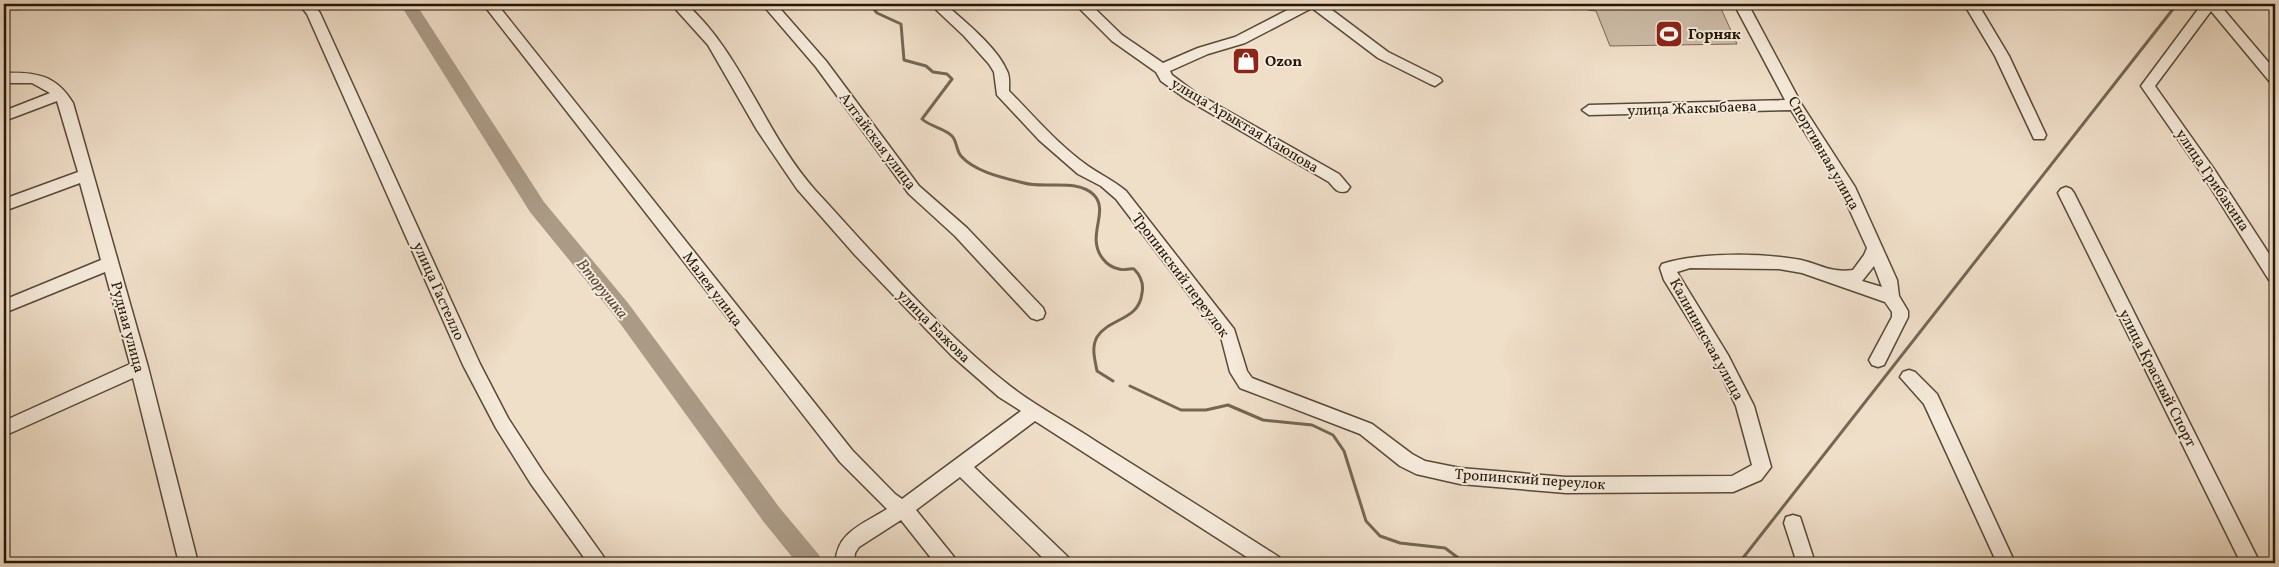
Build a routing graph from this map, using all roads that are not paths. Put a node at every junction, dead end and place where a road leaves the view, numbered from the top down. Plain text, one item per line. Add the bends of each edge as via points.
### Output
1 (53, 4) edge
2 (306, 4) edge
3 (490, 4) edge
4 (678, 4) edge
5 (769, 4) edge
6 (937, 4) edge
7 (1082, 4) edge
8 (1308, 4) edge
9 (1316, 4) edge
10 (1740, 4) edge
11 (1970, 4) edge
12 (2210, 4) edge
13 (4, 5) edge
14 (1162, 70) junction
15 (4, 78) edge
16 (2275, 79) edge
17 (1435, 81) dead end
18 (2148, 86) joint
19 (61, 94) junction
20 (1795, 105) junction
21 (1589, 110) dead end
22 (4, 116) edge
23 (2039, 135) dead end
24 (86, 175) junction
25 (1342, 187) dead end
26 (2066, 194) dead end
27 (4, 205) edge
28 (1874, 249) junction
29 (110, 264) junction
30 (2275, 276) edge
31 (1838, 278) junction
32 (1891, 297) junction
33 (4, 307) edge
34 (1037, 313) dead end
35 (1878, 360) dead end
36 (139, 367) junction
37 (1909, 377) dead end
38 (1034, 411) junction
39 (4, 429) edge
40 (961, 466) junction
41 (1762, 467) joint
42 (904, 509) junction
43 (1793, 523) dead end
44 (189, 563) edge
45 (600, 563) edge
46 (845, 563) edge
47 (948, 563) edge
48 (1061, 563) edge
49 (1272, 563) edge
50 (1806, 563) edge
51 (2006, 563) edge
52 (2251, 563) edge

1 - 13 street
2 - 45 street, улица Гастелло via 381,160 472,365 502,423 537,478
3 - 42 street, Малея улица via 846,456 888,500
4 - 38 street, улица Бажова via 714,43 762,126 802,185 861,252 956,350 1005,392
5 - 34 street, Алтайская улица via 822,64 914,190 961,232
6 - 41 street, Тропинский переулок via 994,61 1000,72 1002,92 1012,103 1083,170 1106,182 1127,202 1228,334 1234,347 1236,369 1246,383 1366,429 1406,460 1422,468 1460,476 1566,484 1685,486 1733,484
7 - 14 street, улица Арыктая Каюпова via 1117,38
8 - 14 street via 1240,40 1203,51
9 - 17 street via 1384,54
10 - 20 street, Спортивная улица
11 - 23 street via 2002,56
12 - 16 street
12 - 18 street
14 - 25 street, улица Арыктая Каюпова via 1166,78 1191,96 1334,178
15 - 19 street via 40,79
18 - 30 street, улица Грибакина via 2210,174
19 - 22 street
19 - 24 street, Рудная улица via 73,124
20 - 21 street, улица Жаксыбаева
20 - 28 street, Спортивная улица via 1847,187
24 - 27 street
24 - 29 street, Рудная улица
26 - 52 street, улица Красный Спорт
28 - 31 street via 1858,276
28 - 32 street, Спортивная улица via 1889,280
29 - 33 street
29 - 36 street, Рудная улица
31 - 32 street
31 - 41 street, Калининская улица via 1779,263 1690,262 1668,268 1745,406
32 - 35 street, Спортивная улица via 1900,317
36 - 39 street
36 - 44 street, Рудная улица
37 - 51 street via 1931,399
38 - 40 street
38 - 49 street, улица Бажова
40 - 42 street
40 - 48 street
42 - 46 street via 852,541 845,551
42 - 47 street, Малея улица
43 - 50 street

